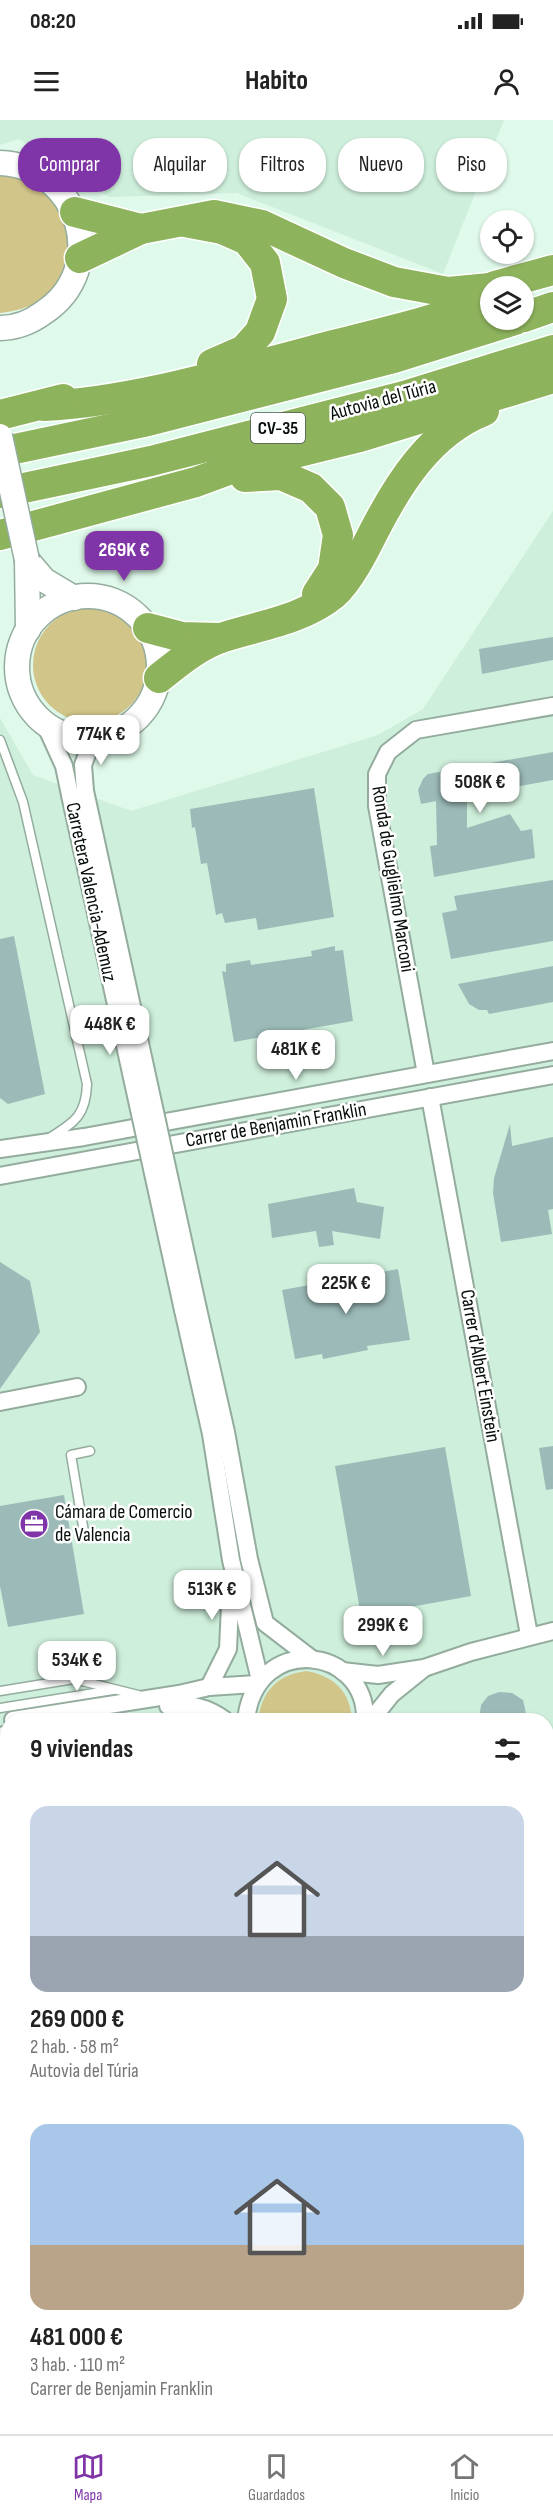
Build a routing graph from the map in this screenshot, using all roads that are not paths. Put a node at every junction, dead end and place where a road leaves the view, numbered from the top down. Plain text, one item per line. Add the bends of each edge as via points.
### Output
1 (4, 158) edge
2 (75, 212) junction
3 (185, 222) junction
4 (141, 229) junction
5 (80, 258) junction
6 (553, 270) edge
7 (553, 275) edge
8 (531, 276) edge
9 (534, 283) edge
10 (480, 289) edge
11 (480, 303) edge
12 (553, 307) edge
13 (534, 314) edge
14 (1, 330) edge
15 (483, 330) edge
16 (553, 350) edge
17 (553, 378) edge
18 (44, 406) junction
19 (0, 415) edge
20 (0, 436) edge
21 (0, 452) edge
22 (196, 482) junction
23 (0, 493) edge
24 (0, 535) edge
25 (27, 560) junction
26 (74, 598) junction
27 (307, 610) junction
28 (148, 628) junction
29 (28, 630) junction
30 (222, 638) junction
31 (159, 678) junction
32 (553, 706) edge
33 (44, 722) junction
34 (93, 738) junction
35 (0, 740) edge
36 (78, 793) junction
37 (553, 1051) edge
38 (426, 1074) junction
39 (553, 1075) edge
40 (430, 1097) junction
41 (43, 1141) junction
42 (0, 1149) edge
43 (0, 1176) edge
44 (191, 1310) junction
45 (77, 1387) dead end
46 (0, 1402) edge
47 (90, 1451) dead end
48 (84, 1532) dead end
49 (231, 1560) junction
50 (553, 1631) edge
51 (529, 1635) junction
52 (312, 1659) junction
53 (424, 1668) junction
54 (342, 1671) junction
55 (259, 1682) junction
56 (209, 1687) junction
57 (116, 1690) junction
58 (1, 1692) edge
59 (148, 1698) junction
60 (0, 1708) edge
61 (56, 1713) edge
62 (127, 1713) edge
63 (215, 1713) edge
64 (247, 1713) edge
65 (364, 1713) edge
66 (377, 1713) edge

1 - 2 street via 39,173 60,189
2 - 4 highway
2 - 5 street via 81,234
3 - 4 highway
3 - 10 highway via 214,215 262,225 394,282 448,292
3 - 18 highway via 222,229 247,240 265,262 272,299 260,332 243,350 195,372 76,395
4 - 5 highway
5 - 14 street via 72,284 54,306 31,322
6 - 8 highway
7 - 9 highway
11 - 18 highway via 214,376 79,404
12 - 13 highway
15 - 21 highway, Autovia del Túria / CV-35 via 394,358 148,421
16 - 23 highway, Autovia del Túria / CV-35 via 404,396 266,432
17 - 22 highway
17 - 27 highway via 531,393 473,415 431,444 393,494 361,556 335,593
18 - 19 highway
20 - 25 street, bridge
22 - 24 highway
22 - 27 highway via 281,475 311,488 330,507 338,535 333,569
25 - 26 street via 44,580
25 - 29 street
26 - 28 street via 95,596 116,602 134,612
26 - 29 street via 40,615
27 - 30 highway
28 - 30 highway via 183,637
28 - 31 street via 158,652
29 - 33 street via 20,649 21,689 30,708
30 - 31 highway via 186,656
31 - 34 street via 151,701 136,720 116,733
32 - 38 street, Ronda de Guglielmo Marconi via 416,730 388,752 377,774 377,806
33 - 34 street via 67,734
33 - 36 street, Carretera Valencia-Ademuz
34 - 36 street, Carretera Valencia-Ademuz
35 - 41 lane via 23,802 87,1084 87,1102 75,1123
36 - 44 street, Carretera Valencia-Ademuz, bridge
37 - 38 street, Carrer de Benjamin Franklin
38 - 41 street, Carrer de Benjamin Franklin via 84,1137
39 - 40 street, Carrer de Benjamin Franklin
40 - 43 street, Carrer de Benjamin Franklin
40 - 51 street, Carrer d'Albert Einstein
41 - 42 street, Carrer de Benjamin Franklin
44 - 49 street
44 - 52 street via 226,1432 265,1623
45 - 46 street
47 - 48 lane via 70,1455
49 - 55 street
49 - 56 street via 228,1649
50 - 51 street
51 - 53 street
52 - 54 street
52 - 55 street via 293,1660 275,1667
53 - 54 street via 378,1675
53 - 66 street via 392,1694
54 - 65 street via 362,1696
55 - 56 street
55 - 64 street via 248,1701
56 - 59 street
57 - 58 lane via 74,1679
57 - 59 lane
57 - 60 lane
59 - 61 street
62 - 63 street via 187,1704

